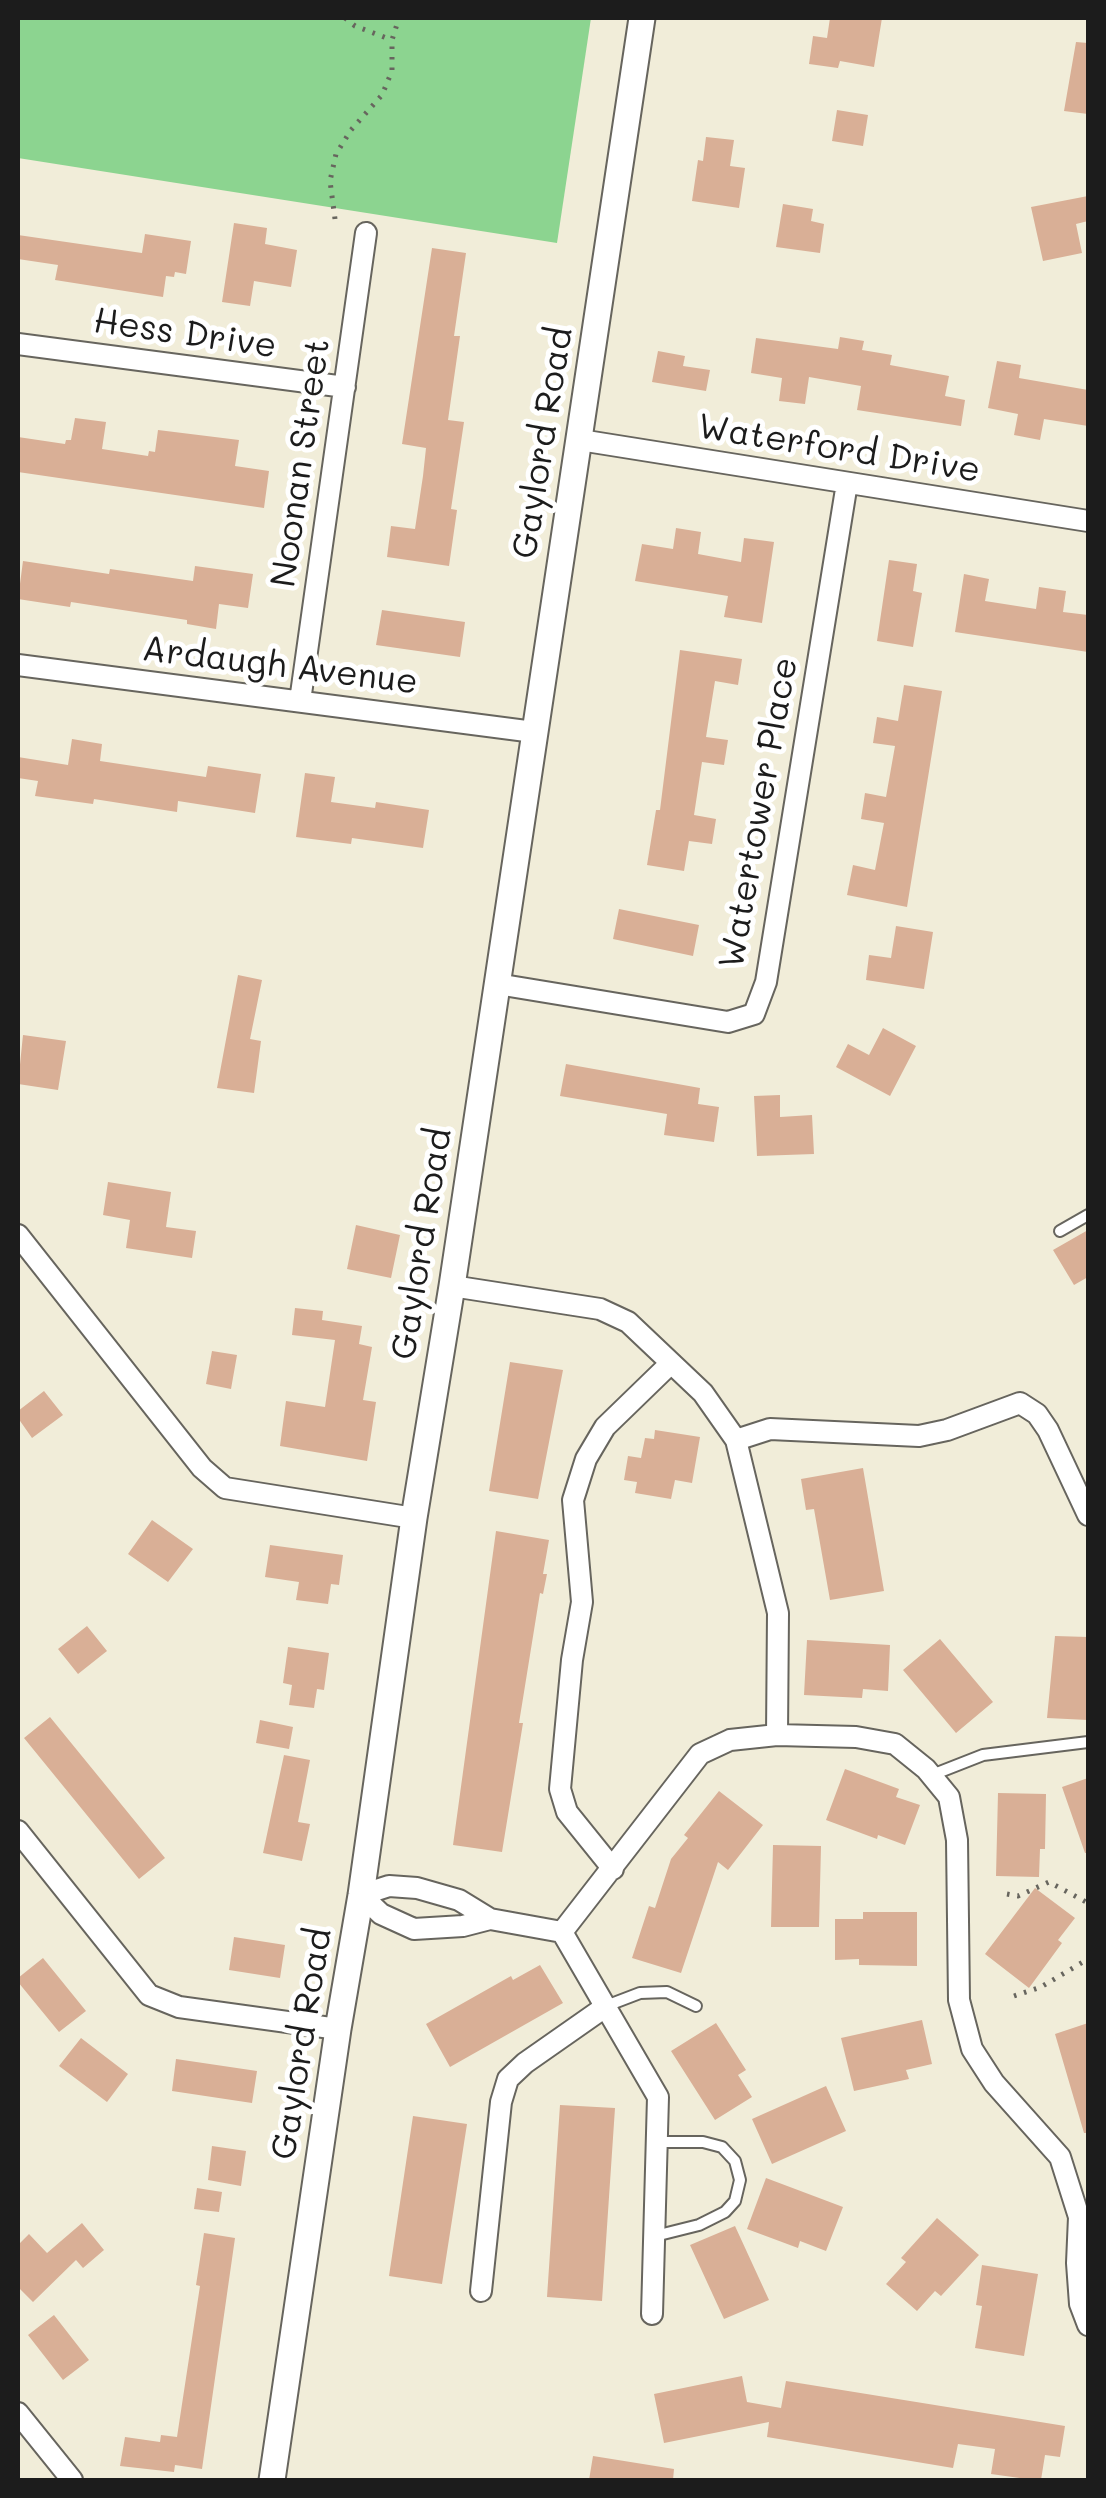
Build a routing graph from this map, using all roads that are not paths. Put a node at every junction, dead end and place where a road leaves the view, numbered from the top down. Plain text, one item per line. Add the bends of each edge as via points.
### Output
1 (642, 18) edge
2 (366, 234) dead end
3 (18, 344) edge
4 (345, 387) junction
5 (580, 440) junction
6 (847, 483) junction
7 (1088, 522) edge
8 (18, 665) edge
9 (300, 701) junction
10 (534, 732) junction
11 (497, 984) junction
12 (1088, 1215) edge
13 (1060, 1230) dead end
14 (18, 1234) edge
15 (452, 1286) junction
16 (671, 1362) junction
17 (736, 1440) junction
18 (1088, 1516) edge
19 (414, 1518) junction
20 (777, 1735) junction
21 (1088, 1742) edge
22 (931, 1775) junction
23 (18, 1832) edge
24 (613, 1869) junction
25 (361, 1894) junction
26 (490, 1919) junction
27 (562, 1932) junction
28 (696, 2006) dead end
29 (605, 2007) junction
30 (338, 2029) junction
31 (659, 2142) junction
32 (655, 2236) junction
33 (482, 2292) dead end
34 (652, 2314) dead end
35 (1088, 2325) edge
36 (18, 2413) edge
37 (72, 2480) edge
38 (272, 2480) edge

1 - 5 street, Gaylord Road
2 - 4 street, Noonan Street
3 - 4 street, Hess Drive
4 - 9 street, Noonan Street
5 - 6 street, Waterford Drive
5 - 10 street, Gaylord Road
6 - 7 street, Waterford Drive
6 - 11 street, Watertower Place via 766,982 754,1014 728,1022
8 - 9 street, Ardaugh Avenue
9 - 10 street, Ardaugh Avenue
10 - 11 street, Gaylord Road
11 - 15 street, Gaylord Road
12 - 13 lane
14 - 19 street via 202,1468 226,1488
15 - 16 street via 600,1310 628,1322
15 - 19 street, Gaylord Road
16 - 17 street
16 - 24 street via 604,1427 573,1500 582,1602 560,1789 567,1812
17 - 18 street via 770,1429 919,1436 1020,1402 1048,1430
17 - 20 street via 778,1613
19 - 25 street, Gaylord Road
20 - 22 street via 895,1744
20 - 24 street via 730,1740 700,1754
21 - 22 lane via 982,1755
22 - 35 street via 949,1798 958,1840 959,2000 972,2049 1060,2157 1079,2218 1080,2304
23 - 30 street via 148,1994 179,2007
24 - 27 street
25 - 26 street via 417,1888
25 - 26 street via 381,1914 414,1929
25 - 30 street, Gaylord Road
26 - 27 street
27 - 29 street
28 - 29 lane via 667,1992 640,1993
29 - 31 street via 658,2097
29 - 33 street via 508,2079
30 - 38 street, Gaylord Road
31 - 32 street
31 - 32 lane via 722,2147 740,2180 736,2201 724,2212
32 - 34 street
36 - 37 street

